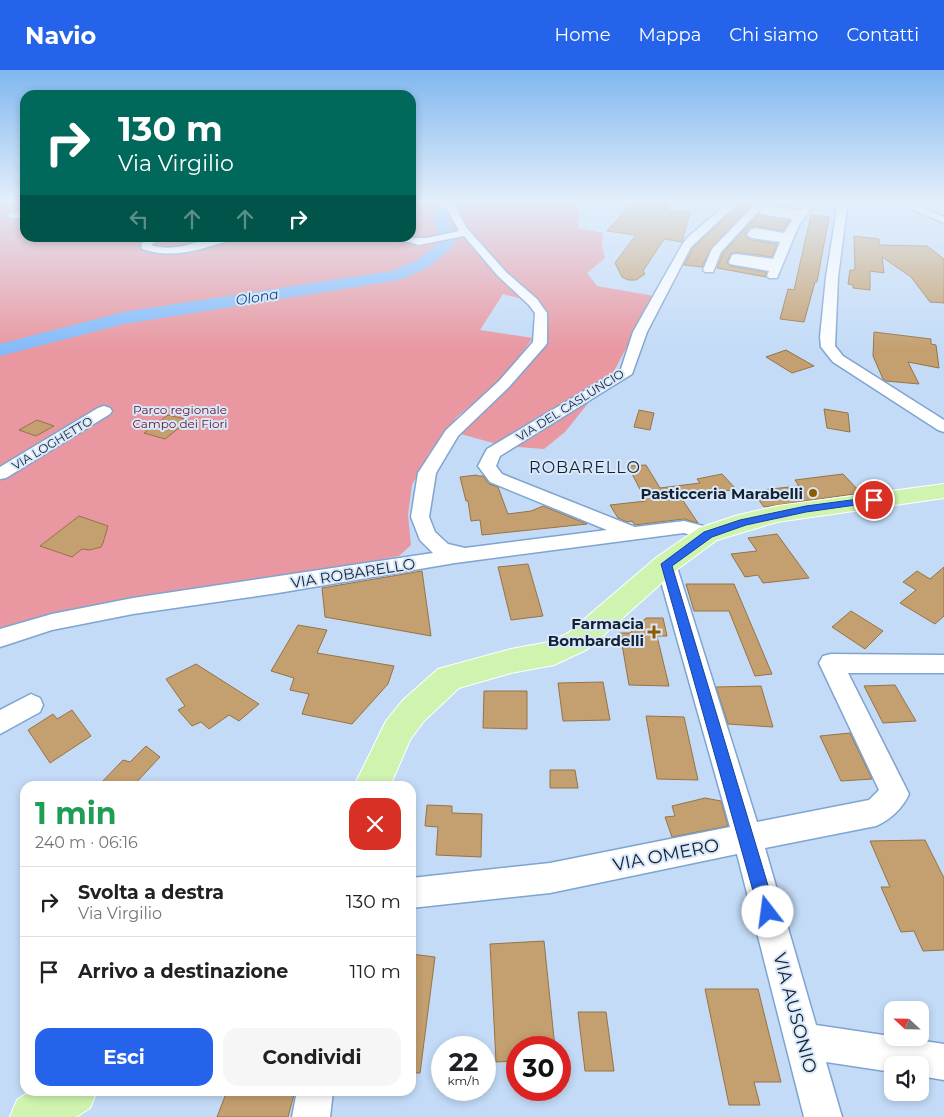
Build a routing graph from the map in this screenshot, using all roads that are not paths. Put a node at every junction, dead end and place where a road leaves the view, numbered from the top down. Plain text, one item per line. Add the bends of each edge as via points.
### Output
1 (480, 252) edge
2 (683, 252) edge
3 (716, 252) edge
4 (782, 252) edge
5 (825, 252) edge
6 (835, 252) edge
7 (755, 263) dead end
8 (835, 267) junction
9 (710, 270) dead end
10 (104, 411) dead end
11 (944, 426) edge
12 (0, 474) edge
13 (944, 491) edge
14 (634, 534) junction
15 (708, 534) junction
16 (465, 555) junction
17 (666, 564) junction
18 (278, 585) joint
19 (0, 638) edge
20 (944, 664) edge
21 (31, 705) dead end
22 (0, 723) edge
23 (374, 781) edge
24 (748, 839) junction
25 (416, 891) edge
26 (802, 1041) junction
27 (944, 1062) edge
28 (66, 1096) edge
29 (314, 1096) edge
30 (34, 1117) edge
31 (311, 1117) edge
32 (823, 1117) edge

1 - 16 street via 541,313 540,343 504,384 452,433 427,473 420,517 427,534 441,549
2 - 14 street, VIA DEL CASLUNCIO via 640,332 627,371 493,453 487,466 496,478
3 - 9 street
4 - 7 street via 775,269
5 - 8 street via 822,265
6 - 8 street
8 - 11 street via 828,318 828,347 838,360
10 - 12 street, VIA LOGHETTO
13 - 15 main road via 777,514
14 - 15 street, VIA ROBARELLO via 684,527
14 - 16 street, VIA ROBARELLO
15 - 17 main road
16 - 18 street, VIA ROBARELLO
17 - 23 main road via 578,642 554,653 449,678 413,711 398,730
17 - 24 street, VIA AUSONIO
18 - 19 street, VIA ROBARELLO via 133,606 52,622
20 - 24 street, VIA OMERO via 831,663 895,794 876,812
21 - 22 street
24 - 25 street, VIA OMERO via 550,878
24 - 26 street, VIA AUSONIO
26 - 27 street
26 - 32 street, VIA AUSONIO
28 - 30 main road
29 - 31 street

